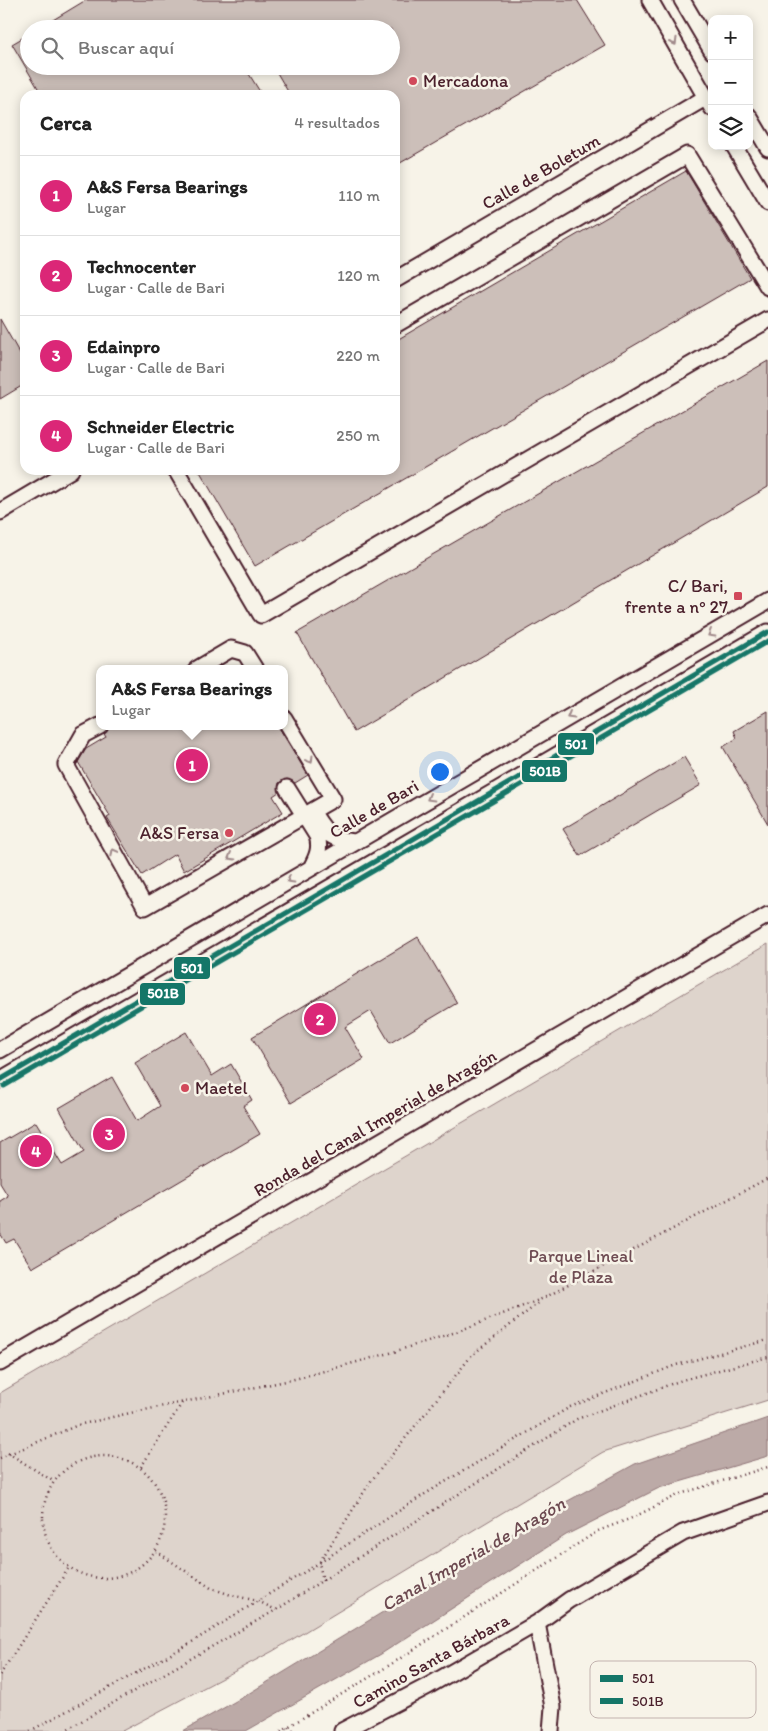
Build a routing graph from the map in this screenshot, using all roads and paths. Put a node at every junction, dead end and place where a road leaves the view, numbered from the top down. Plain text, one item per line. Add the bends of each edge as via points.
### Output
1 (650, 0) edge
2 (682, 0) edge
3 (708, 45) edge
4 (708, 103) edge
5 (753, 123) edge
6 (768, 148) edge
7 (736, 150) edge
8 (768, 203) edge
9 (400, 277) edge
10 (768, 287) edge
11 (768, 320) edge
12 (400, 322) edge
13 (63, 475) edge
14 (179, 475) edge
15 (0, 512) edge
16 (768, 601) edge
17 (768, 632) edge
18 (204, 665) edge
19 (252, 665) edge
20 (288, 725) edge
21 (96, 728) edge
22 (291, 785) dead end
23 (308, 813) junction
24 (355, 842) junction
25 (311, 868) junction
26 (768, 915) edge
27 (0, 1050) edge
28 (0, 1080) edge
29 (768, 1178) edge
30 (544, 1298) junction
31 (768, 1340) edge
32 (768, 1356) edge
33 (0, 1363) edge
34 (182, 1403) junction
35 (8, 1453) junction
36 (0, 1458) edge
37 (140, 1467) junction
38 (768, 1467) edge
39 (53, 1481) junction
40 (768, 1502) edge
41 (156, 1551) junction
42 (319, 1563) junction
43 (68, 1569) junction
44 (323, 1581) junction
45 (258, 1601) junction
46 (276, 1610) junction
47 (538, 1622) junction
48 (0, 1675) edge
49 (288, 1727) junction
50 (30, 1731) edge
51 (64, 1731) edge
52 (281, 1731) edge
53 (295, 1731) edge
54 (342, 1731) edge
55 (551, 1731) edge

1 -> 4 street
2 - 3 street
4 - 9 street, Calle de Boletum
5 - 6 street
7 - 8 street
10 - 12 street via 687,155
11 - 14 street via 261,616
13 - 15 street
16 -> 24 street, Calle de Bari
17 - 28 street
18 - 19 street via 231,649 245,653
20 -> 23 street via 333,799
23 -> 21 street via 145,907 66,765 83,735
22 - 23 street
23 - 24 street via 332,837
23 - 25 street via 320,844
24 - 25 street, Calle de Bari
25 -> 27 street, Calle de Bari
26 - 33 street, Ronda del Canal Imperial de Aragón
29 - 30 path
30 - 34 path via 390,1353 291,1380
30 - 42 path via 472,1355 371,1481
31 - 42 path via 676,1366 570,1408 425,1494
32 - 44 path via 682,1380 577,1419
34 - 35 path via 78,1425
34 - 37 path
35 - 36 path
35 - 39 path
37 - 39 path via 118,1457 94,1456 71,1464
37 - 41 path via 156,1484 165,1506 165,1529
38 - 49 path via 680,1494 598,1532
39 - 43 path via 43,1504 42,1528 52,1551
40 - 47 street, Camino Santa Bárbara via 683,1532
41 - 43 path via 139,1569 116,1578 91,1578
41 - 45 path via 211,1588
42 - 44 path
42 - 45 path
43 - 48 path
44 - 46 path
45 - 46 path
45 - 50 path via 184,1647
46 - 51 path
47 - 54 street, Camino Santa Bárbara
47 - 55 street, Camino Santa Bárbara via 553,1707
49 - 52 path
49 - 53 path

